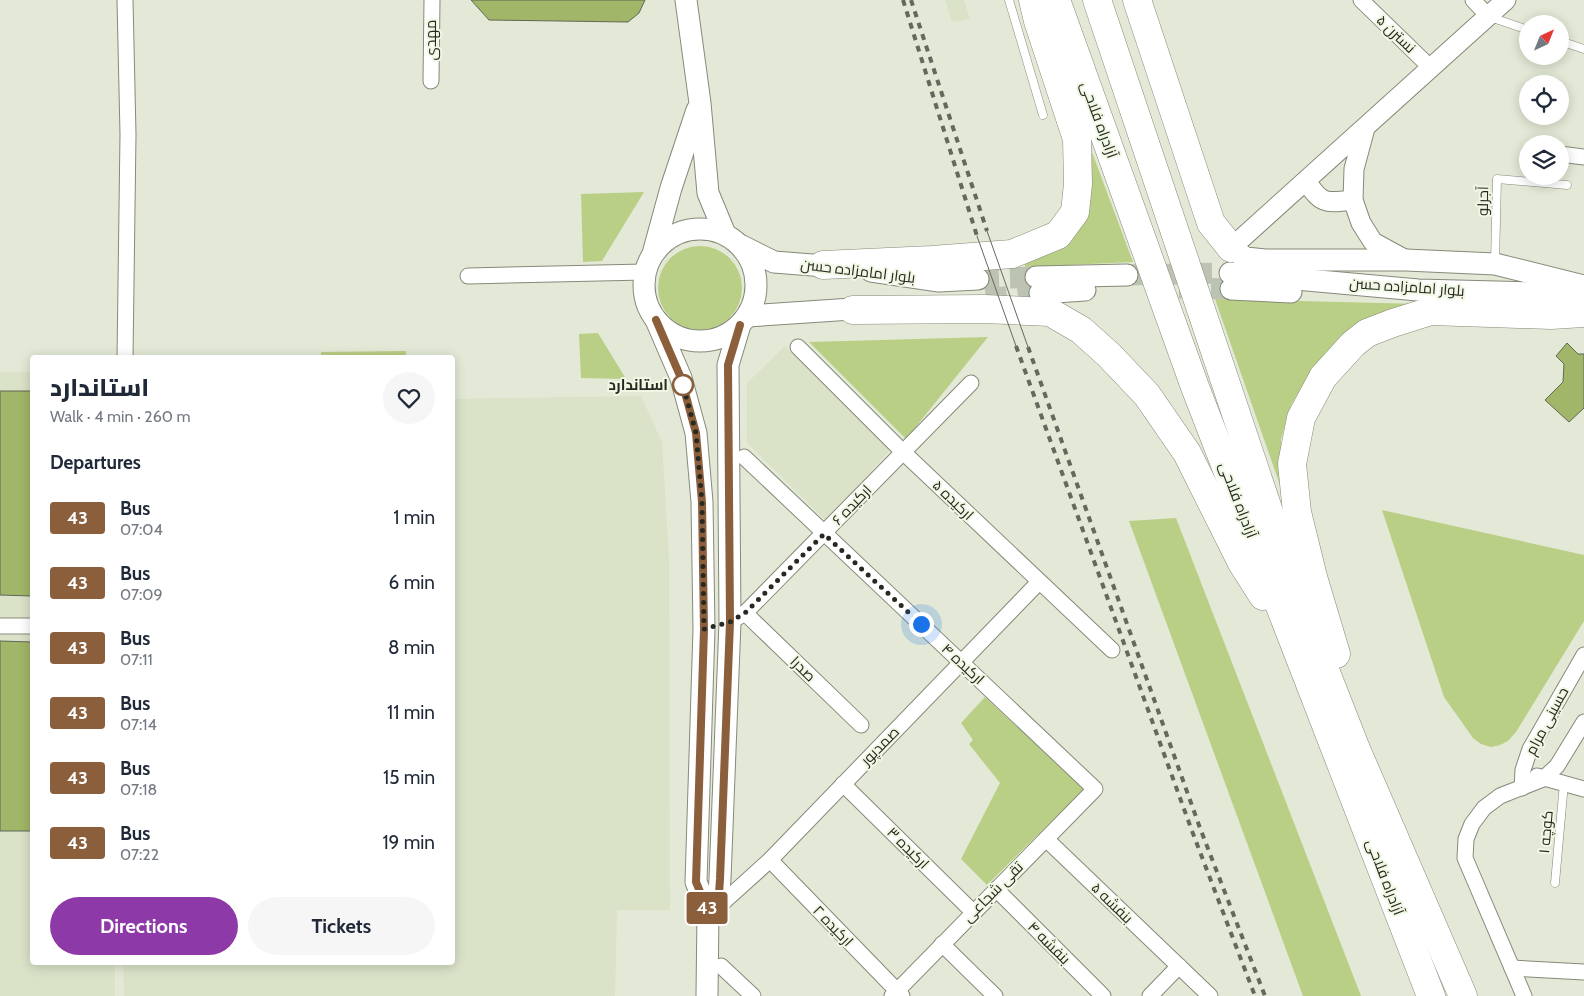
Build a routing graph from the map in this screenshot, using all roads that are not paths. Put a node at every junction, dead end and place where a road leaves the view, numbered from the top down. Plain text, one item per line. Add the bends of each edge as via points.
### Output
1 (125, 0) edge
2 (432, 0) edge
3 (686, 0) edge
4 (1009, 0) edge
5 (1033, 0) edge
6 (1056, 0) edge
7 (1097, 0) edge
8 (1136, 0) edge
9 (1361, 0) edge
10 (1473, 0) edge
11 (1506, 0) edge
12 (1488, 16) junction
13 (1519, 27) edge
14 (1569, 44) edge
15 (1584, 49) edge
16 (1431, 68) junction
17 (431, 81) dead end
18 (700, 103) junction
19 (1043, 115) dead end
20 (1365, 128) junction
21 (1569, 155) edge
22 (1584, 156) edge
23 (1306, 181) junction
24 (1519, 182) edge
25 (1353, 200) junction
26 (733, 240) junction
27 (654, 250) junction
28 (1406, 260) junction
29 (1495, 264) junction
30 (824, 265) junction
31 (1231, 270) junction
32 (645, 272) junction
33 (468, 276) dead end
34 (978, 280) tunnel mouth
35 (1128, 281) tunnel mouth
36 (1038, 285) tunnel mouth
37 (1584, 286) edge
38 (1584, 295) edge
39 (986, 299) tunnel mouth
40 (1584, 308) edge
41 (854, 310) junction
42 (1584, 313) edge
43 (656, 320) junction
44 (744, 320) junction
45 (798, 347) dead end
46 (125, 355) edge
47 (971, 383) dead end
48 (903, 452) junction
49 (744, 457) dead end
50 (824, 534) junction
51 (1039, 582) junction
52 (738, 618) junction
53 (0, 626) edge
54 (30, 626) edge
55 (704, 629) junction
56 (1293, 642) junction
57 (1112, 650) dead end
58 (1584, 655) edge
59 (962, 663) junction
60 (1584, 722) edge
61 (861, 725) dead end
62 (1356, 749) junction
63 (1523, 770) junction
64 (1543, 779) junction
65 (1564, 783) junction
66 (843, 784) junction
67 (1522, 788) junction
68 (1095, 789) joint
69 (1584, 789) edge
70 (1046, 839) junction
71 (770, 860) junction
72 (1555, 883) dead end
73 (996, 890) junction
74 (713, 909) junction
75 (973, 912) junction
76 (942, 944) junction
77 (721, 966) dead end
78 (1179, 966) junction
79 (1512, 968) junction
80 (1584, 972) edge
81 (897, 994) edge
82 (707, 996) edge
83 (753, 996) edge
84 (995, 996) edge
85 (1103, 996) edge
86 (1150, 996) edge
87 (1210, 996) edge
88 (1431, 996) edge
89 (1463, 996) edge
90 (1524, 996) edge

1 - 46 street via 128,134
2 - 17 street, مهدی
3 - 18 main road
4 - 19 lane
5 - 30 highway via 1077,139 1075,212 1058,235 1012,254
6 - 56 highway, آزادراه فلاحی via 1195,387
7 - 62 highway, آزادراه فلاحی via 1305,619
8 - 31 highway
9 - 16 street, نسترن ۵
10 - 12 street
11 - 12 street
12 - 13 lane
12 - 16 street
14 - 15 lane
16 - 20 street
18 - 26 main road via 708,192
18 - 27 main road via 670,188
20 - 23 street
20 - 25 street via 1354,169
21 - 22 street
23 - 25 street via 1315,195 1328,202
23 - 31 street
24 - 29 lane, آجرلو via 1497,180
25 - 28 street via 1361,223 1373,242
26 - 27 main road via 706,228 687,229 669,237
26 - 30 main road, بلوار امامزاده حسن via 774,262
26 - 44 main road via 752,262 756,280 755,299
27 - 32 main road
28 - 29 main road
28 - 31 main road via 1246,258
29 - 37 main road
30 - 34 main road, بلوار امامزاده حسن via 939,281
31 - 38 main road, بلوار امامزاده حسن via 1418,290
31 - 40 main road, بلوار امامزاده حسن via 1479,300
32 - 33 street
32 - 43 main road via 646,304
35 - 36 main road
39 - 41 main road, بلوار امامزاده حسن
41 - 44 main road, بلوار امامزاده حسن
41 - 56 highway via 1050,312 1081,330 1147,395 1187,453 1242,563
42 - 62 highway via 1431,312 1393,323 1367,333 1353,344 1323,376 1313,395 1301,418 1292,464 1297,512 1343,677
43 - 44 main road via 670,333 687,340 706,341 724,336
43 - 55 main road via 681,378 696,433 702,502
44 - 52 main road via 728,365
45 - 48 street, ارکیده ۵
47 - 48 street, ارکیده ۶
48 - 50 street, ارکیده ۶
48 - 51 street, ارکیده ۵
49 - 50 street, ارکیده ۴
50 - 52 street, ارکیده ۶
50 - 59 street, ارکیده ۴
51 - 57 street, ارکیده ۵
51 - 59 street, صمدپور
52 - 55 main road
52 - 61 street, صدرا
52 - 74 main road
53 - 54 street
55 - 74 main road via 696,882
56 - 88 highway, آزادراه فلاحی
58 - 63 street, حسینی مرام via 1530,749
59 - 66 street, صمدپور
59 - 68 street, ارکیده ۴
60 - 64 street, حسینی مرام via 1557,766
62 - 89 highway, آزادراه فلاحی
63 - 64 street
63 - 67 street, حسینی مرام
64 - 65 street
64 - 67 street, حسینی مرام
65 - 69 street
65 - 72 lane, کوچه ۱
66 - 71 street, صمدپور
66 - 75 street, ارکیده ۳
67 - 79 street via 1500,796 1484,808 1466,839 1465,858
68 - 70 street, تقی شجاعی
70 - 73 street, تقی شجاعی
70 - 78 street, بنفشه ۵
71 - 74 street, صمدپور
71 - 81 street, ارکیده ۲
73 - 75 street, تقی شجاعی
73 - 85 street, بنفشه ۴
74 - 82 main road
75 - 76 street, تقی شجاعی
76 - 81 street, تقی شجاعی
76 - 84 street
77 - 83 street
78 - 86 street
78 - 87 street, بنفشه ۵
79 - 80 street
79 - 90 street

